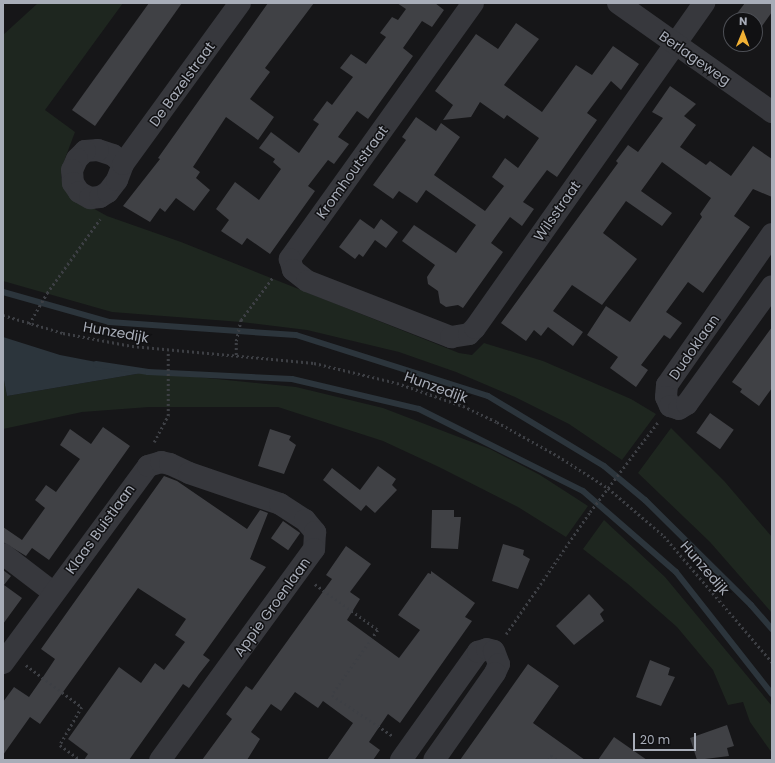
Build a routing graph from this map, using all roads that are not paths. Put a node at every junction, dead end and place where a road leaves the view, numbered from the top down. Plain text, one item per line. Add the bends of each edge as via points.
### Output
1 (240, 3) edge
2 (473, 3) edge
3 (618, 3) edge
4 (704, 3) edge
5 (675, 44) junction
6 (772, 112) edge
7 (123, 164) junction
8 (772, 234) edge
9 (772, 286) edge
10 (372, 307) joint
11 (148, 466) joint
12 (3, 554) edge
13 (54, 593) junction
14 (7, 658) edge
15 (405, 754) edge
16 (160, 760) edge
17 (434, 760) edge

1 - 7 street, De Bazelstraat
2 - 10 street, Kromhoutstraat via 290,259 293,270 301,279
3 - 5 street, Berlageweg
4 - 5 street, Wilsstraat
5 - 6 street, Berlageweg
5 - 10 street, Wilsstraat via 469,334 451,337
7 - 7 street, De Bazelstraat via 113,156 98,150 85,151 77,159 72,170 73,183 79,192 90,198 100,197 108,192 117,180
8 - 9 street, Dudoklaan via 667,385 666,398 670,406 680,409 687,404
11 - 13 street, Klaas Buistlaan
11 - 16 street, Appie Groenlaan via 161,462 170,464 280,504 305,520 315,532 314,549
12 - 13 street
13 - 14 street, Klaas Buistlaan
15 - 17 street via 478,652 487,649 494,651 499,664 495,673

